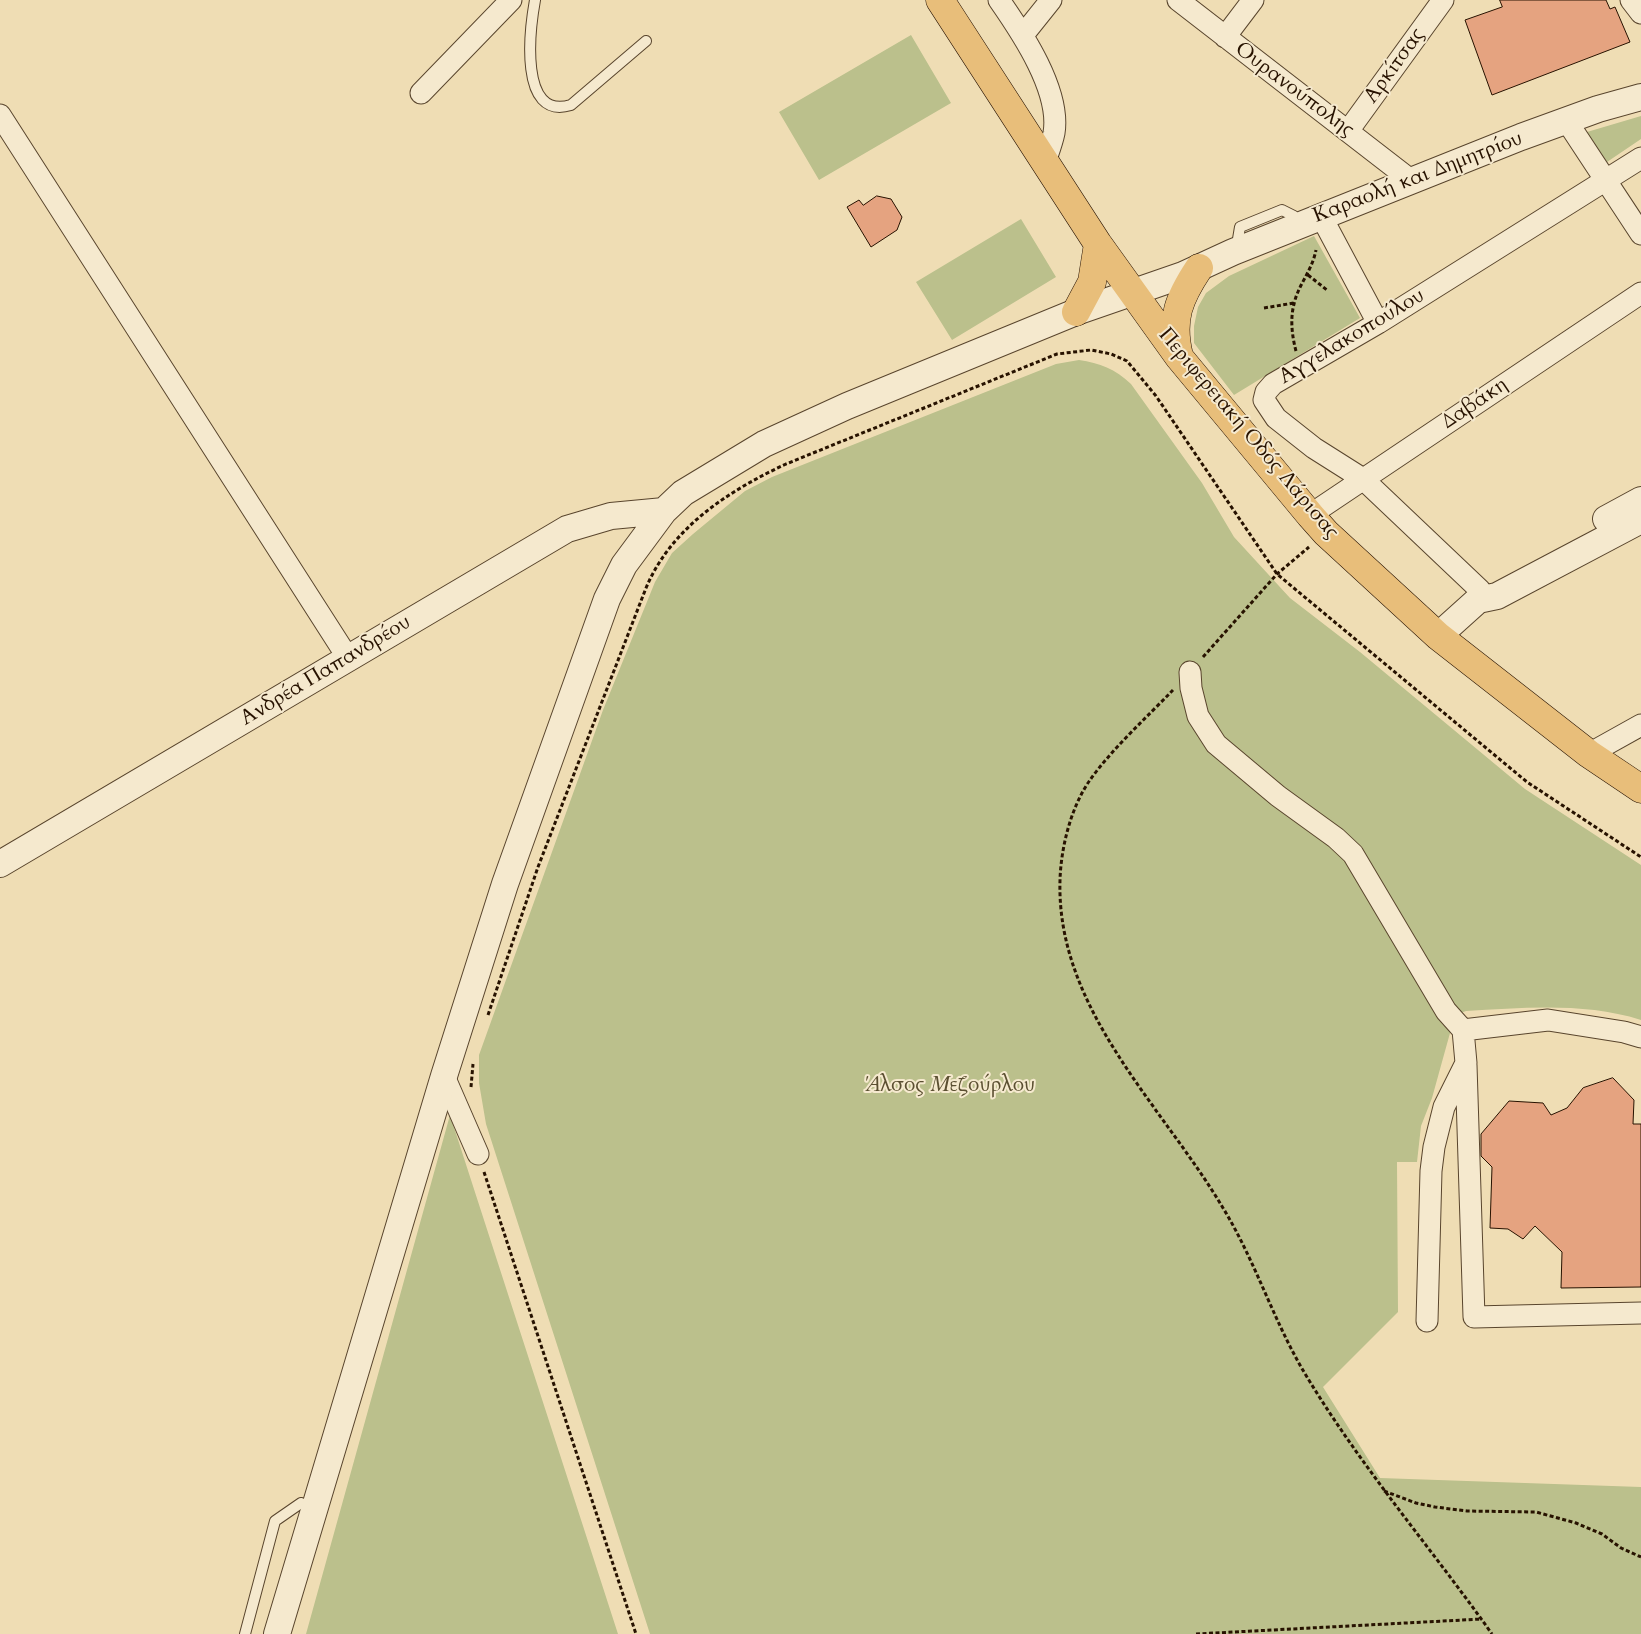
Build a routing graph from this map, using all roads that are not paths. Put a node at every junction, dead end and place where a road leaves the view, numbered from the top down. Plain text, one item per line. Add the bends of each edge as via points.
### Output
1 (511, 0) edge
2 (535, 0) edge
3 (940, 0) edge
4 (999, 0) edge
5 (1051, 0) edge
6 (1178, 0) edge
7 (1253, 0) edge
8 (1443, 0) edge
9 (1632, 0) edge
10 (1641, 12) edge
11 (1023, 35) junction
12 (1225, 37) junction
13 (646, 41) dead end
14 (421, 93) dead end
15 (1641, 97) edge
16 (0, 115) edge
17 (1566, 120) junction
18 (1348, 132) junction
19 (1641, 158) edge
20 (1046, 162) junction
21 (1412, 181) junction
22 (1606, 182) junction
23 (1294, 216) dead end
24 (1326, 225) junction
25 (1641, 234) edge
26 (1238, 239) dead end
27 (1098, 244) junction
28 (1199, 268) junction
29 (1134, 293) junction
30 (1641, 293) edge
31 (1076, 312) junction
32 (1378, 323) junction
33 (1179, 357) junction
34 (1363, 479) junction
35 (1641, 500) edge
36 (664, 511) junction
37 (1641, 520) edge
38 (1318, 524) junction
39 (1479, 595) junction
40 (1438, 636) junction
41 (348, 658) junction
42 (1190, 672) dead end
43 (1641, 725) edge
44 (1589, 754) junction
45 (1641, 789) edge
46 (0, 864) edge
47 (1463, 1030) junction
48 (1641, 1037) edge
49 (1466, 1063) junction
50 (444, 1076) junction
51 (478, 1154) road end
52 (1641, 1313) edge
53 (1427, 1321) dead end
54 (301, 1503) dead end
55 (245, 1634) edge
56 (276, 1634) edge

1 - 14 street
2 - 13 lane via 530,30 530,61 536,88 550,106 571,105
3 - 20 highway, Περιφερειακή Οδός Λάρισας
4 - 11 street
5 - 11 street
6 - 12 street, Ουρανούπολης
7 - 12 street
8 - 18 street, Αρκίτσας
9 - 10 street
11 - 20 street via 1043,76 1051,104 1054,132
12 - 18 street, Ουρανούπολης
15 - 17 street, Καραολή και Δημητρίου
16 - 41 street
17 - 21 street, Καραολή και Δημητρίου
17 - 22 street
18 - 21 street, Ουρανούπολης
19 - 22 street, Αγγελακοπούλου
20 - 27 highway, Περιφερειακή Οδός Λάρισας
21 - 24 street, Καραολή και Δημητρίου
22 - 25 street
22 - 32 street, Αγγελακοπούλου
23 - 26 lane via 1282,210 1240,227
24 - 28 street, Καραολή και Δημητρίου via 1233,252
24 - 32 street
27 - 29 highway, Περιφερειακή Οδός Λάρισας
27 - 31 highway via 1092,282
28 - 29 street, Καραολή και Δημητρίου
28 - 33 highway via 1185,289 1176,312 1174,336
29 - 31 street, Καραολή και Δημητρίου
29 - 33 highway, Περιφερειακή Οδός Λάρισας
30 - 34 street, Δαβάκη
31 - 36 street, Καραολή και Δημητρίου via 764,444 683,492
32 - 34 street, Αγγελακοπούλου via 1273,384 1264,400 1276,418 1314,448
33 - 38 highway, Περιφερειακή Οδός Λάρισας
34 - 38 street, Δαβάκη
34 - 39 street, Αγγελακοπούλου
35 - 39 street via 1486,584
36 - 41 street, Ανδρέα Παπανδρέου via 611,516 567,529
36 - 50 street, Καραολή και Δημητρίου via 624,565 607,600 505,884
37 - 39 street via 1498,596
38 - 40 highway, Περιφερειακή Οδός Λάρισας
39 - 40 street
40 - 44 highway, Περιφερειακή Οδός Λάρισας
41 - 46 street, Ανδρέα Παπανδρέου
42 - 47 street via 1194,705 1204,728 1216,744 1353,854 1446,1011
43 - 44 street
44 - 45 highway, Περιφερειακή Οδός Λάρισας
47 - 48 street via 1548,1020
47 - 49 street
49 - 52 street via 1474,1317
49 - 53 street via 1444,1108 1434,1147
50 - 51 street
50 - 56 street, Καραολή και Δημητρίου
54 - 55 lane via 275,1521

